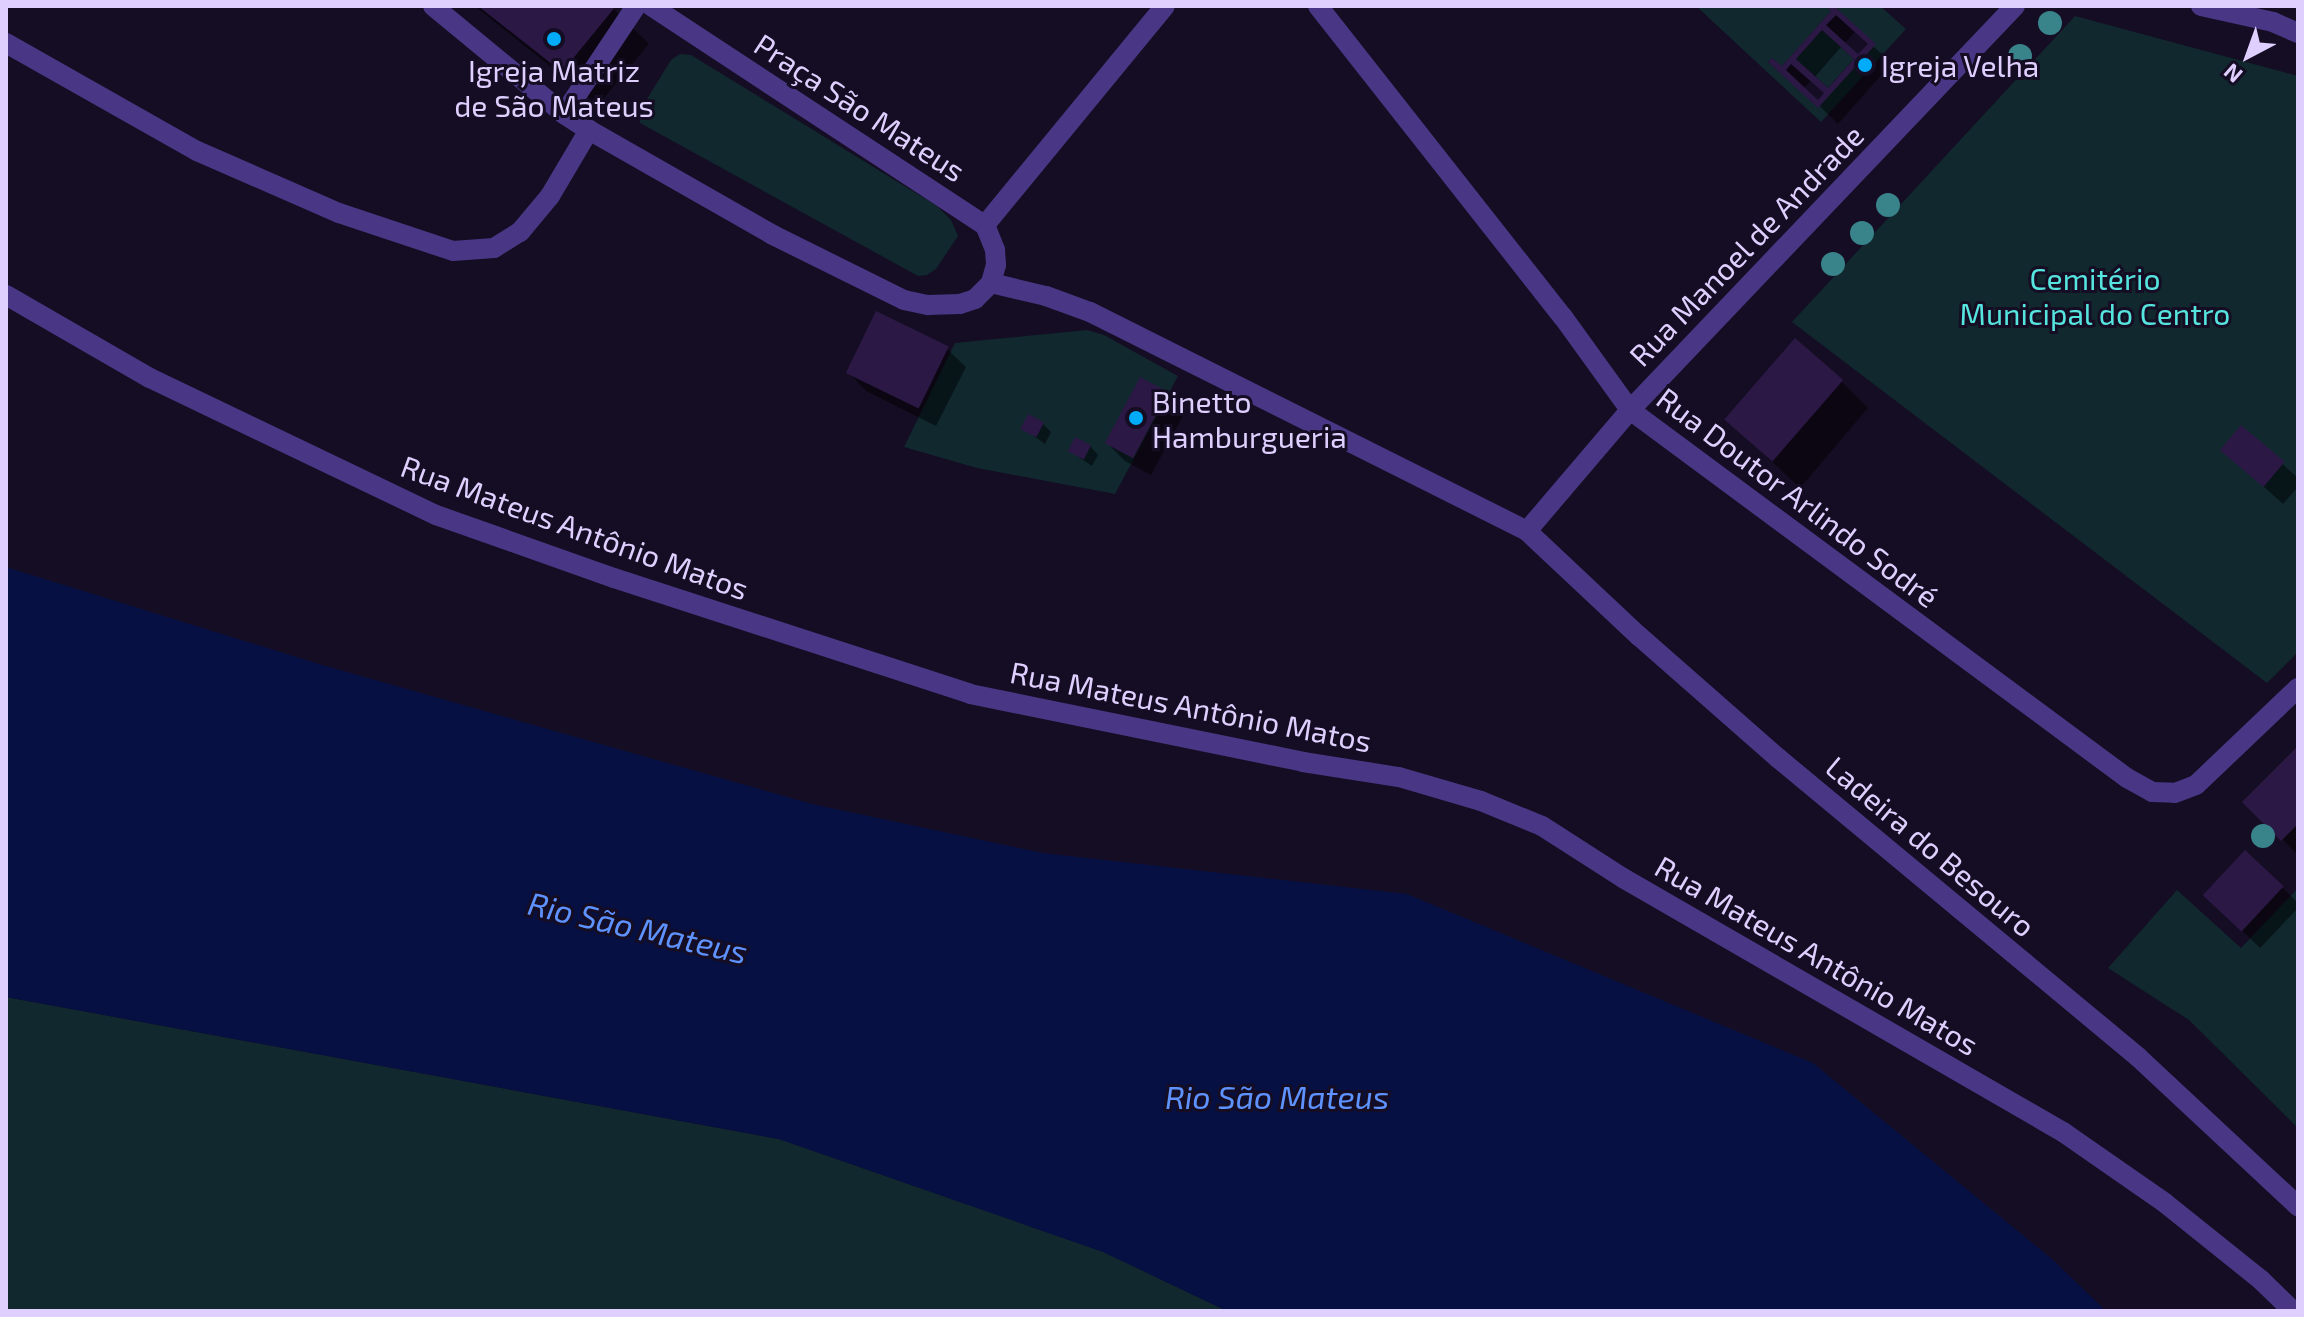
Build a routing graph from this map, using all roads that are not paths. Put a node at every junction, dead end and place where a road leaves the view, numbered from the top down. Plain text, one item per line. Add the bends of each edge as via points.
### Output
1 (433, 6) edge
2 (636, 6) edge
3 (651, 6) edge
4 (1165, 6) edge
5 (1318, 6) edge
6 (2015, 6) edge
7 (2201, 6) edge
8 (2298, 33) edge
9 (6, 43) edge
10 (564, 114) junction
11 (589, 130) junction
12 (985, 225) junction
13 (991, 283) junction
14 (6, 295) edge
15 (1630, 410) junction
16 (1527, 531) junction
17 (2298, 688) edge
18 (2298, 1206) edge
19 (2293, 1311) edge

1 - 10 street
2 - 10 street
3 - 12 street, Praça São Mateus
4 - 12 street
5 - 15 street, Rua Doutor Arlindo Sodré
6 - 15 street, Rua Manoel de Andrade
7 - 8 street
9 - 11 street via 197,151 339,213 453,251 494,248 520,232 550,196
10 - 11 street
11 - 13 street via 773,235 904,300 960,304 975,299
12 - 13 street via 995,250
13 - 16 street, Ladeira do Besouro via 1090,312
14 - 19 street, Rua Mateus Antônio Matos via 150,378 436,515 614,578 970,694 1399,777 1542,826 2063,1132 2165,1203
15 - 16 street, Rua Manoel de Andrade
15 - 17 street, Rua Doutor Arlindo Sodré via 2152,792 2175,793 2196,785
16 - 18 street, Ladeira do Besouro via 1778,758 2138,1057

